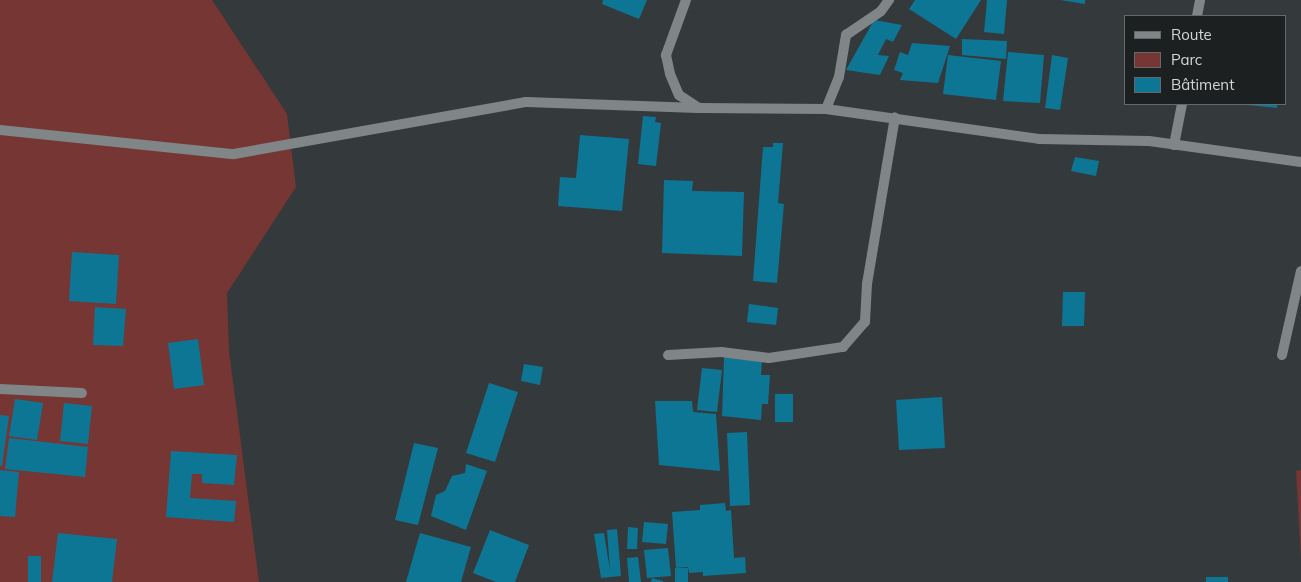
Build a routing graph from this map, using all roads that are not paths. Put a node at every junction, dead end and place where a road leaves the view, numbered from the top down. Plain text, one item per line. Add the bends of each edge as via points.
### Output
1 (686, 0) edge
2 (889, 0) edge
3 (1200, 0) edge
4 (1197, 15) edge
5 (1182, 105) edge
6 (699, 108) junction
7 (826, 109) junction
8 (895, 117) junction
9 (0, 130) edge
10 (1174, 145) junction
11 (1301, 162) edge
12 (1301, 271) edge
13 (668, 355) dead end
14 (1282, 355) dead end
15 (0, 389) edge
16 (82, 393) dead end

1 - 6 street via 666,56 679,95
2 - 7 street via 881,11 846,35 839,77
3 - 4 street
5 - 10 street
6 - 7 street
6 - 9 street via 526,102 234,154
7 - 8 street
8 - 10 street via 1039,140
8 - 13 street via 867,284 864,322 843,347 770,358 721,352
10 - 11 street
12 - 14 street
15 - 16 street

